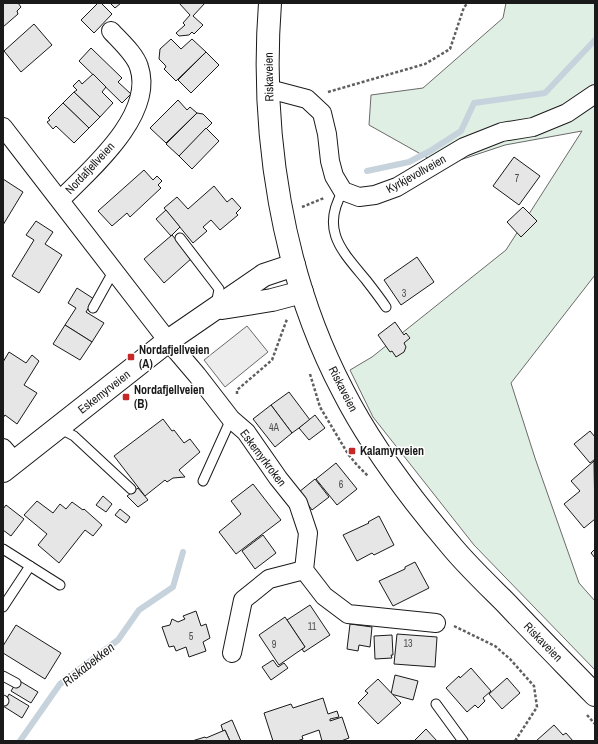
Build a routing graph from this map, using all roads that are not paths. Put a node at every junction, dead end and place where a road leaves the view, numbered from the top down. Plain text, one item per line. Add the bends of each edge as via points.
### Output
1 (270, 3) edge
2 (112, 31) dead end
3 (268, 89) junction
4 (595, 94) edge
5 (5, 134) edge
6 (343, 191) junction
7 (60, 200) junction
8 (180, 238) dead end
9 (294, 265) junction
10 (114, 272) junction
11 (302, 292) junction
12 (386, 307) dead end
13 (93, 308) dead end
14 (215, 309) junction
15 (168, 342) junction
16 (231, 419) junction
17 (59, 428) junction
18 (7, 461) edge
19 (203, 481) dead end
20 (131, 489) dead end
21 (3, 549) edge
22 (30, 566) junction
23 (304, 570) junction
24 (60, 585) dead end
25 (3, 607) edge
26 (436, 623) road end
27 (232, 653) dead end
28 (3, 676) edge
29 (16, 683) dead end
30 (595, 695) edge
31 (436, 704) dead end
32 (463, 741) edge

1 - 3 main road, Riskaveien
2 - 7 street, Nordafjellveien via 139,67 141,79 137,106 132,118 106,154
3 - 6 street via 307,99 322,113 334,176
3 - 9 main road, Riskaveien via 274,166
4 - 6 street, Kyrkjevollveien via 567,113 533,127 502,132 464,147 397,187 375,196 359,197
5 - 7 street, Nordafjellveien
6 - 12 lane via 337,201 334,216 337,243
7 - 10 street, Nordafjellveien
8 - 14 lane via 219,289
9 - 11 main road, Riskaveien
9 - 14 main road, Eskemyrveien via 264,275
10 - 13 lane
10 - 15 street, Nordafjellveien
11 - 14 main road, Eskemyrveien via 272,300
11 - 30 main road, Riskaveien via 320,343 343,391 367,434 392,470 454,549
14 - 15 main road, Eskemyrveien
15 - 16 street, Eskemyrkroken
15 - 17 main road, Eskemyrveien
16 - 19 lane
16 - 23 street, Eskemyrkroken via 246,432 298,503 308,533
17 - 18 main road, Eskemyrveien
17 - 20 lane via 74,436
21 - 22 lane
22 - 24 lane
22 - 25 lane
23 - 26 street via 324,596 348,614
23 - 27 street via 268,580 243,600
28 - 29 lane
31 - 32 lane

